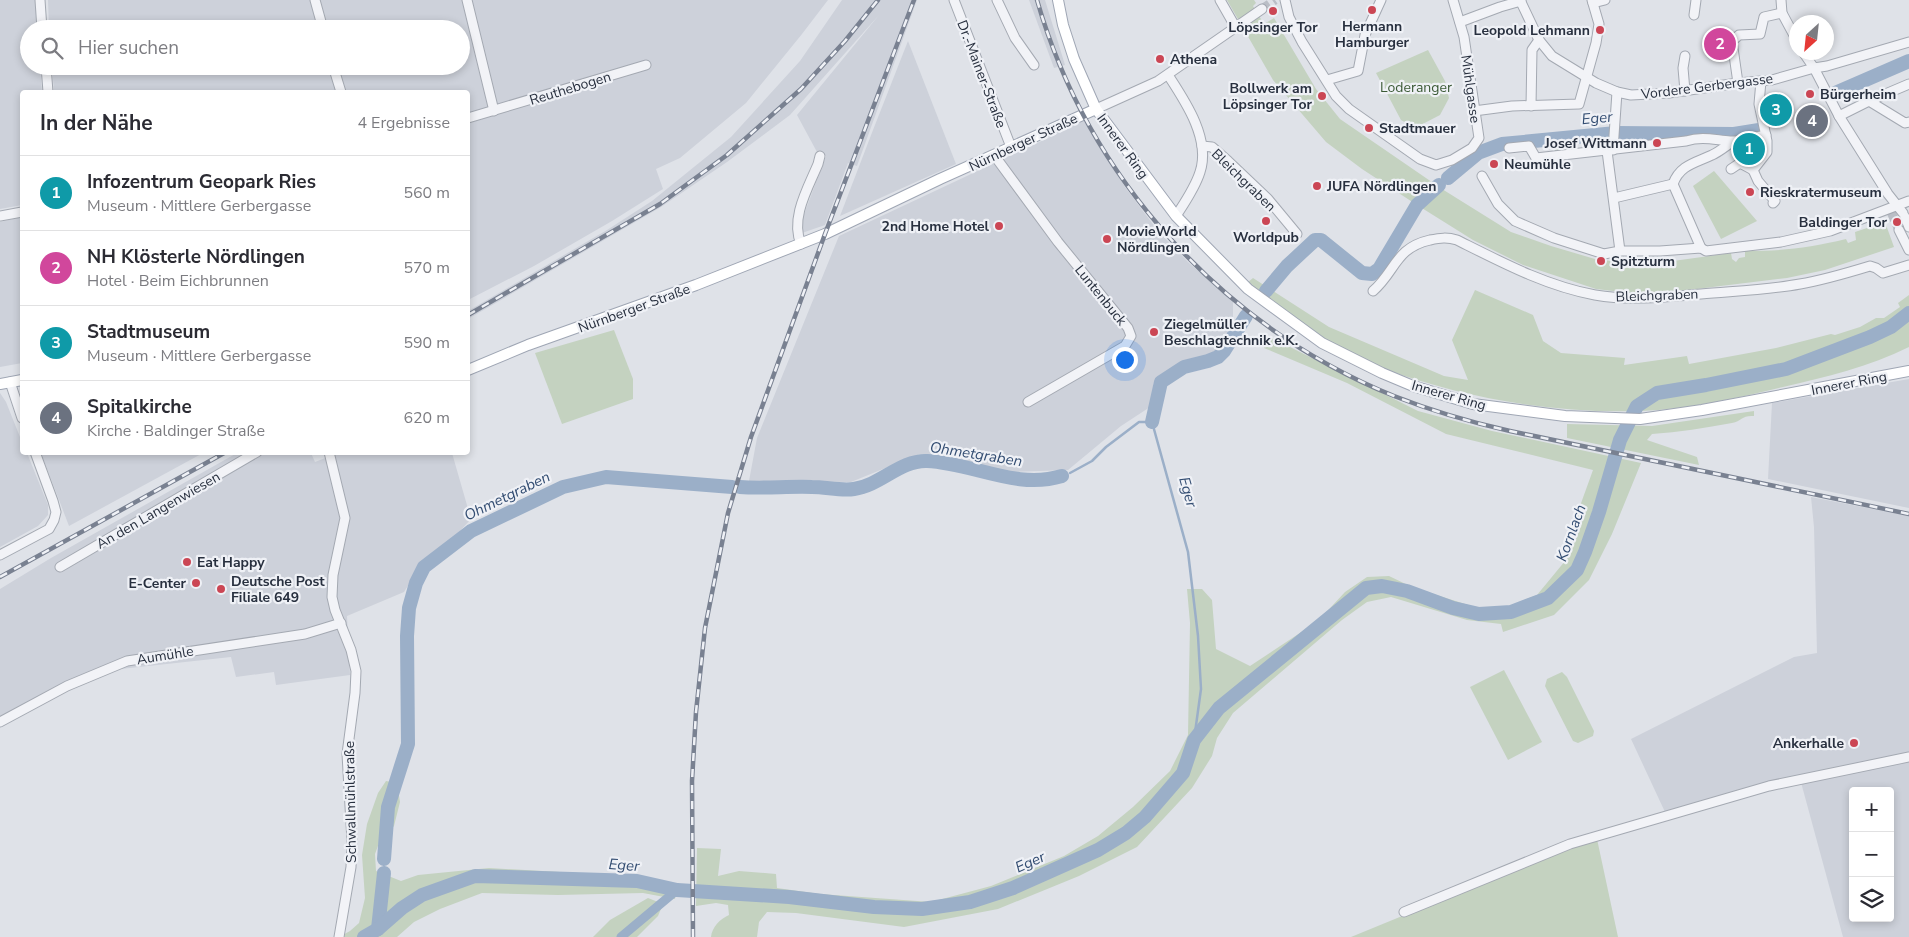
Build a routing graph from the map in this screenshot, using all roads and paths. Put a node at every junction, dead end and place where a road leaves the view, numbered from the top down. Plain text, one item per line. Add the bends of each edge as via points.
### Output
1 (40, 0) edge
2 (316, 0) edge
3 (467, 0) edge
4 (954, 0) edge
5 (997, 0) edge
6 (1058, 0) edge
7 (1220, 0) edge
8 (1285, 0) edge
9 (1381, 0) edge
10 (1453, 0) edge
11 (1605, 0) edge
12 (1696, 0) edge
13 (1781, 0) edge
14 (1521, 1) edge
15 (1593, 1) edge
16 (1262, 8) tunnel mouth
17 (1782, 13) junction
18 (1694, 15) dead end
19 (41, 20) edge
20 (321, 20) edge
21 (1460, 22) junction
22 (1789, 26) edge
23 (1236, 28) junction
24 (1539, 40) junction
25 (1909, 42) edge
26 (1685, 56) dead end
27 (1808, 60) edge
28 (646, 65) dead end
29 (1034, 65) dead end
30 (1814, 68) junction
31 (47, 75) edge
32 (336, 75) edge
33 (1168, 75) junction
34 (1587, 77) junction
35 (1327, 80) junction
36 (1761, 81) junction
37 (1738, 83) junction
38 (1909, 84) edge
39 (48, 90) edge
40 (340, 90) edge
41 (1685, 91) junction
42 (1617, 92) junction
43 (1869, 101) junction
44 (1531, 106) junction
45 (1096, 109) junction
46 (1474, 110) junction
47 (494, 111) junction
48 (1839, 116) junction
49 (470, 117) edge
50 (1909, 122) edge
51 (1766, 135) junction
52 (1732, 142) junction
53 (1202, 146) junction
54 (1011, 147) junction
55 (1509, 148) dead end
56 (1610, 150) junction
57 (994, 155) junction
58 (820, 156) dead end
59 (1732, 169) dead end
60 (1753, 170) junction
61 (1482, 176) dead end
62 (1673, 184) junction
63 (1614, 198) junction
64 (1909, 201) edge
65 (1773, 202) dead end
66 (1897, 211) junction
67 (20, 212) edge
68 (0, 216) edge
69 (1176, 216) junction
70 (1909, 227) edge
71 (1899, 230) tunnel mouth
72 (1296, 234) dead end
73 (801, 244) junction
74 (1702, 248) junction
75 (1909, 250) edge
76 (1620, 251) junction
77 (1909, 266) edge
78 (1373, 291) dead end
79 (470, 369) edge
80 (1909, 371) edge
81 (20, 380) edge
82 (5, 383) edge
83 (1028, 402) dead end
84 (20, 414) edge
85 (36, 455) edge
86 (252, 455) edge
87 (330, 455) edge
88 (0, 555) edge
89 (60, 567) dead end
90 (341, 623) junction
91 (0, 722) edge
92 (1909, 757) edge
93 (1404, 912) dead end
94 (339, 935) edge

1 - 19 street
2 - 20 street
3 - 47 street
4 - 54 street, Dr.-Mainer-Straße
5 - 29 street via 1014,38
6 - 45 main road, Innerer Ring via 1074,59
7 - 23 street
8 - 35 street via 1288,17
9 - 35 street via 1364,35 1358,71
10 - 21 street, Mühlgasse
11 - 15 street
12 - 18 street
13 - 17 street
14 - 21 street
14 - 24 street, Vordere Gerbergasse
15 - 34 street via 1599,24
16 - 23 street, Nürnberger Straße
17 - 22 street
17 - 37 street via 1764,18 1760,34 1739,35 1732,41
21 - 46 street, Mühlgasse
23 - 33 street, Nürnberger Straße
24 - 34 street, Vordere Gerbergasse via 1552,56
24 - 44 street via 1532,50
25 - 30 street, Vordere Gerbergasse
26 - 41 street
27 - 30 street
28 - 47 street, Reuthebogen
30 - 36 street, Vordere Gerbergasse
30 - 48 street
31 - 39 street
32 - 40 street
33 - 45 street, Nürnberger Straße
33 - 53 street, Bleichgraben via 1197,129
34 - 42 street, Vordere Gerbergasse
34 - 44 street via 1579,104
35 - 46 street, Mühlgasse via 1349,109 1420,159 1436,165 1472,148 1479,138
36 - 37 street, Vordere Gerbergasse
36 - 51 street via 1759,104
37 - 41 street, Vordere Gerbergasse
38 - 43 street
41 - 42 street, Vordere Gerbergasse via 1631,95
42 - 56 street
43 - 48 street
43 - 50 street
44 - 46 street
45 - 54 main road, Nürnberger Straße
45 - 69 main road, Innerer Ring
47 - 49 street, Reuthebogen
48 - 66 street
51 - 52 street
51 - 60 street via 1767,152
52 - 56 street via 1694,138
52 - 62 street via 1688,165
53 - 69 street via 1200,173
53 - 72 street, Bleichgraben via 1212,147 1228,161 1268,199
54 - 57 main road, Nürnberger Straße
55 - 56 street via 1529,146 1536,158
56 - 63 street
57 - 73 main road, Nürnberger Straße
57 - 83 street, Luntenbuck via 1131,336 1125,346
58 - 73 street via 798,219 797,235
59 - 60 street via 1740,162
60 - 65 street
61 - 76 street via 1498,204 1515,221 1604,254
62 - 63 street
62 - 74 street
63 - 76 street
64 - 66 street
66 - 70 street
66 - 74 street via 1781,242 1706,251
67 - 68 street
69 - 80 main road, Innerer Ring via 1255,295 1322,344 1413,386 1473,404 1565,416 1640,419
71 - 75 street
73 - 79 main road, Nürnberger Straße
74 - 76 street
77 - 78 street, Bleichgraben via 1882,273 1870,266 1798,285 1669,297 1617,298 1559,286 1447,237 1426,241 1405,251
81 - 82 main road
82 - 84 street
85 - 88 street via 56,512 54,520 48,529
86 - 89 street, An den Langenwiesen
87 - 90 street, Schwallmühlstraße via 345,518 332,596
90 - 91 street, Aumühle via 305,634 127,661 67,686
90 - 94 street, Schwallmühlstraße via 356,671 348,754 351,868
92 - 93 street via 1769,786 1570,844

